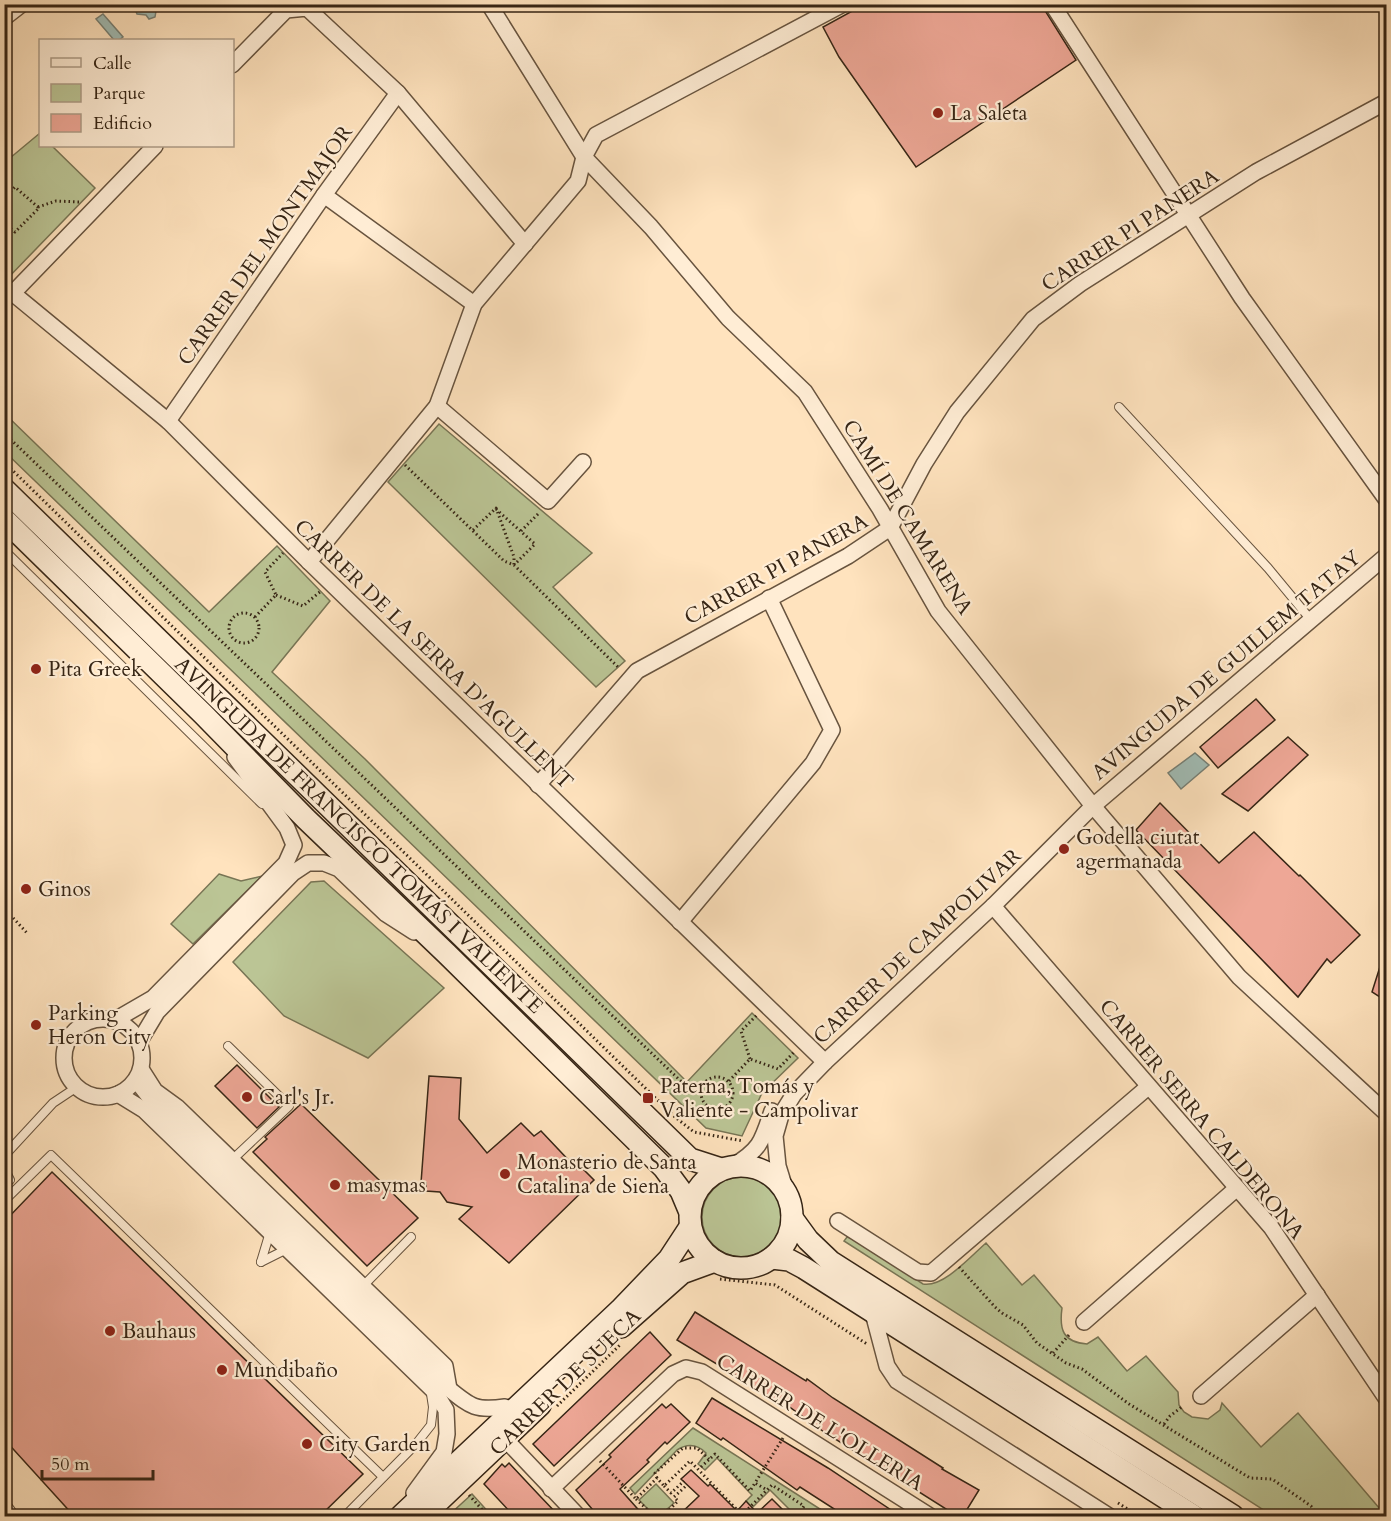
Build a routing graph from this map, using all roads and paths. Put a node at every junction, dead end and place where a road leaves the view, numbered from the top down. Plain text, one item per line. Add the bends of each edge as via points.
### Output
1 (22, 4) edge
2 (489, 4) edge
3 (843, 4) edge
4 (1052, 4) edge
5 (4, 18) edge
6 (234, 63) edge
7 (398, 93) junction
8 (1386, 102) edge
9 (154, 147) edge
10 (584, 157) junction
11 (324, 195) junction
12 (4, 198) edge
13 (81, 202) dead end
14 (38, 207) junction
15 (1189, 216) junction
16 (4, 223) edge
17 (11, 228) junction
18 (525, 244) junction
19 (8, 286) edge
20 (474, 304) junction
21 (437, 405) junction
22 (1119, 407) dead end
23 (168, 421) junction
24 (4, 433) edge
25 (4, 462) edge
26 (583, 462) dead end
27 (404, 463) dead end
28 (4, 489) edge
29 (1386, 500) edge
30 (496, 508) junction
31 (541, 511) dead end
32 (4, 519) edge
33 (890, 528) junction
34 (473, 530) junction
35 (521, 531) junction
36 (291, 544) junction
37 (4, 550) edge
38 (1386, 556) edge
39 (309, 562) junction
40 (514, 565) junction
41 (331, 583) junction
42 (276, 595) junction
43 (769, 598) junction
44 (255, 617) junction
45 (1311, 620) junction
46 (233, 639) junction
47 (227, 646) junction
48 (618, 667) dead end
49 (203, 714) junction
50 (538, 784) junction
51 (1093, 806) junction
52 (287, 828) junction
53 (1057, 842) joint
54 (993, 906) junction
55 (4, 908) edge
56 (680, 922) junction
57 (27, 933) dead end
58 (447, 954) junction
59 (767, 1005) junction
60 (115, 1020) junction
61 (139, 1041) junction
62 (228, 1046) dead end
63 (793, 1053) dead end
64 (750, 1059) junction
65 (825, 1062) junction
66 (138, 1075) junction
67 (806, 1081) junction
68 (729, 1082) junction
69 (77, 1087) junction
70 (1148, 1087) junction
71 (700, 1091) junction
72 (118, 1094) junction
73 (1386, 1113) edge
74 (749, 1141) dead end
75 (4, 1156) edge
76 (231, 1160) junction
77 (4, 1168) edge
78 (727, 1168) junction
79 (7, 1178) edge
80 (18, 1187) junction
81 (1238, 1188) junction
82 (787, 1195) junction
83 (4, 1201) edge
84 (689, 1218) junction
85 (792, 1218) junction
86 (838, 1221) dead end
87 (270, 1232) junction
88 (411, 1237) dead end
89 (287, 1249) junction
90 (772, 1258) junction
91 (957, 1264) dead end
92 (657, 1270) junction
93 (713, 1270) junction
94 (363, 1286) junction
95 (1317, 1295) junction
96 (873, 1313) junction
97 (1084, 1322) dead end
98 (1069, 1335) dead end
99 (622, 1343) dead end
100 (1053, 1353) junction
101 (884, 1354) junction
102 (430, 1387) junction
103 (448, 1389) junction
104 (1201, 1396) dead end
105 (1386, 1398) edge
106 (1183, 1406) dead end
107 (505, 1407) junction
108 (555, 1408) dead end
109 (1164, 1424) junction
110 (786, 1434) dead end
111 (505, 1439) junction
112 (597, 1457) dead end
113 (709, 1459) junction
114 (701, 1467) dead end
115 (383, 1477) junction
116 (657, 1478) junction
117 (684, 1481) dead end
118 (755, 1483) junction
119 (687, 1485) dead end
120 (664, 1486) junction
121 (551, 1488) junction
122 (767, 1490) junction
123 (414, 1493) junction
124 (467, 1493) dead end
125 (1110, 1498) dead end
126 (636, 1499) junction
127 (4, 1501) edge
128 (15, 1516) edge
129 (345, 1516) edge
130 (388, 1516) edge
131 (401, 1516) edge
132 (423, 1516) edge
133 (488, 1516) edge
134 (578, 1516) edge
135 (654, 1516) edge
136 (663, 1516) edge
137 (741, 1516) edge
138 (814, 1516) edge
139 (930, 1516) edge
140 (1109, 1516) edge
141 (1139, 1516) edge
142 (1194, 1516) edge
143 (1233, 1516) edge
144 (1318, 1516) edge

1 - 5 street
2 - 10 street, CAMÍ DE CAMARENA
3 - 10 street via 596,135
4 - 15 street
6 - 7 street via 286,10 307,8
7 - 11 street, CARRER DEL MONTMAJOR
7 - 18 street
8 - 15 street, CARRER PI PANERA via 1256,172
9 - 19 street
10 - 18 street via 578,181
10 - 33 street, CAMÍ DE CAMARENA via 651,227 728,318 806,392
11 - 20 street
11 - 23 street, CARRER DEL MONTMAJOR
12 - 14 path via 15,187
13 - 14 path via 56,201
14 - 17 path via 15,232
15 - 29 street via 1242,298
15 - 33 street, CARRER PI PANERA via 1080,284 1033,320 957,412
16 - 17 path
17 - 19 path
18 - 20 street
19 - 23 street, CARRER DE LA SERRA D'AGULLENT
20 - 21 street
21 - 26 street via 548,501
21 - 39 street
22 - 45 lane
23 - 36 street, CARRER DE LA SERRA D'AGULLENT
24 - 47 path
25 - 74 path via 675,1117 694,1132
27 - 34 path
28 - 78 main road, AVINGUDA DE FRANCISCO TOMÁS I VALIENTE via 690,1159
30 - 34 path
30 - 35 path
30 - 40 path
31 - 35 path
32 - 49 main road, AVINGUDA DE FRANCISCO TOMÁS I VALIENTE
33 - 43 street, CARRER PI PANERA via 848,556
33 - 51 street, CAMÍ DE CAMARENA via 938,611
34 - 40 path via 504,561
35 - 40 path via 535,544
36 - 39 street, CARRER DE LA SERRA D'AGULLENT
36 - 42 path via 265,572
37 - 52 lane
38 - 45 street, AVINGUDA DE GUILLEM TATAY
39 - 41 street, CARRER DE LA SERRA D'AGULLENT
40 - 48 path
41 - 42 path via 303,606
41 - 50 street, CARRER DE LA SERRA D'AGULLENT
42 - 44 path
43 - 50 street, CARRER PI PANERA via 637,671
43 - 56 street via 832,730 813,764
44 - 46 path via 259,632 253,640 243,643
44 - 46 path via 241,612 233,617 228,630
45 - 51 street, AVINGUDA DE GUILLEM TATAY
46 - 47 path
47 - 71 path via 688,1088
49 - 52 street
49 - 58 main road, AVINGUDA DE FRANCISCO TOMÁS I VALIENTE
50 - 56 street, CARRER DE LA SERRA D'AGULLENT
51 - 53 street, AVINGUDA DE GUILLEM TATAY
51 - 73 street, CAMÍ DE CAMARENA via 1239,976
52 - 60 street via 294,845 286,863 153,998
53 - 54 street, CARRER DE CAMPOLIVAR
54 - 65 street, CARRER DE CAMPOLIVAR
54 - 70 street, CARRER SERRA CALDERONA
55 - 57 path
56 - 59 street, CARRER DE LA SERRA D'AGULLENT
58 - 61 street via 386,914 339,869 324,863 308,863 293,873 157,1012
58 - 84 main road, AVINGUDA DE FRANCISCO TOMÁS I VALIENTE via 664,1168 681,1191
59 - 64 path via 741,1031
59 - 65 street, CARRER DE LA SERRA D'AGULLENT
60 - 61 street via 129,1028
60 - 69 street via 98,1019 70,1036 64,1063
61 - 66 street via 142,1055
62 - 76 lane via 289,1106
63 - 64 path via 778,1069
64 - 68 path
65 - 67 street, CARRER DE CAMPOLIVAR
66 - 72 street
66 - 76 street
66 - 103 street via 159,1107
67 - 78 street, CARRER DE CAMPOLIVAR via 778,1099 759,1146
67 - 82 street, CARRER DE CAMPOLIVAR via 786,1103 775,1136 778,1166
68 - 71 path via 713,1077 704,1082
68 - 71 path via 733,1096 723,1108 708,1107
69 - 72 street via 89,1095
69 - 75 lane via 53,1103
70 - 81 street, CARRER SERRA CALDERONA
70 - 86 street via 930,1273 918,1272
72 - 87 street, CARRER DE SUECA via 144,1110
76 - 94 street
77 - 79 lane
78 - 82 main road via 750,1166 765,1172 778,1181
78 - 84 main road via 706,1179 695,1193
79 - 80 lane
80 - 83 lane
80 - 115 lane via 51,1155
81 - 95 street, CARRER SERRA CALDERONA
81 - 97 street
82 - 85 main road
84 - 92 main road, CARRER DE SUECA via 669,1259
84 - 93 main road via 694,1240
85 - 90 main road via 784,1245
85 - 143 main road via 831,1262
87 - 89 street, CARRER DE SUECA
87 - 89 lane via 261,1262
88 - 94 lane
89 - 102 street, CARRER DE SUECA
90 - 93 main road via 745,1268
90 - 96 main road via 789,1260
91 - 100 path via 995,1307 1023,1325 1037,1343
92 - 107 street, CARRER DE SUECA via 650,1271
92 - 131 main road, CARRER DE SUECA via 620,1310
93 - 101 path via 775,1285
93 - 111 main road, CARRER DE SUECA via 682,1273
94 - 103 street via 446,1366
95 - 104 street
95 - 105 street, CARRER SERRA CALDERONA
96 - 101 street
96 - 142 main road
98 - 100 path
99 - 108 path
100 - 109 path
101 - 140 street via 897,1381
102 - 115 lane via 431,1425
102 - 123 street, CARRER DE SUECA via 446,1410 444,1452
103 - 107 street via 467,1404 484,1410
106 - 109 path
107 - 123 street, CARRER DE SUECA
109 - 144 path via 1250,1478 1272,1479 1311,1506
110 - 118 path
111 - 121 street
111 - 132 main road, CARRER DE SUECA
112 - 126 path
113 - 114 path
113 - 116 path via 697,1448 683,1448 656,1473
113 - 118 path via 715,1454 750,1491
115 - 129 lane
116 - 120 path
116 - 126 path
117 - 120 path via 671,1493
118 - 122 path
119 - 136 path
120 - 137 path via 690,1461
121 - 134 street
121 - 139 street, CARRER DE L'OLLERIA via 673,1374 686,1368 702,1372
122 - 137 path
122 - 138 path via 772,1485
123 - 130 street, CARRER DE SUECA
124 - 133 path
125 - 141 path
126 - 135 path
127 - 128 lane

